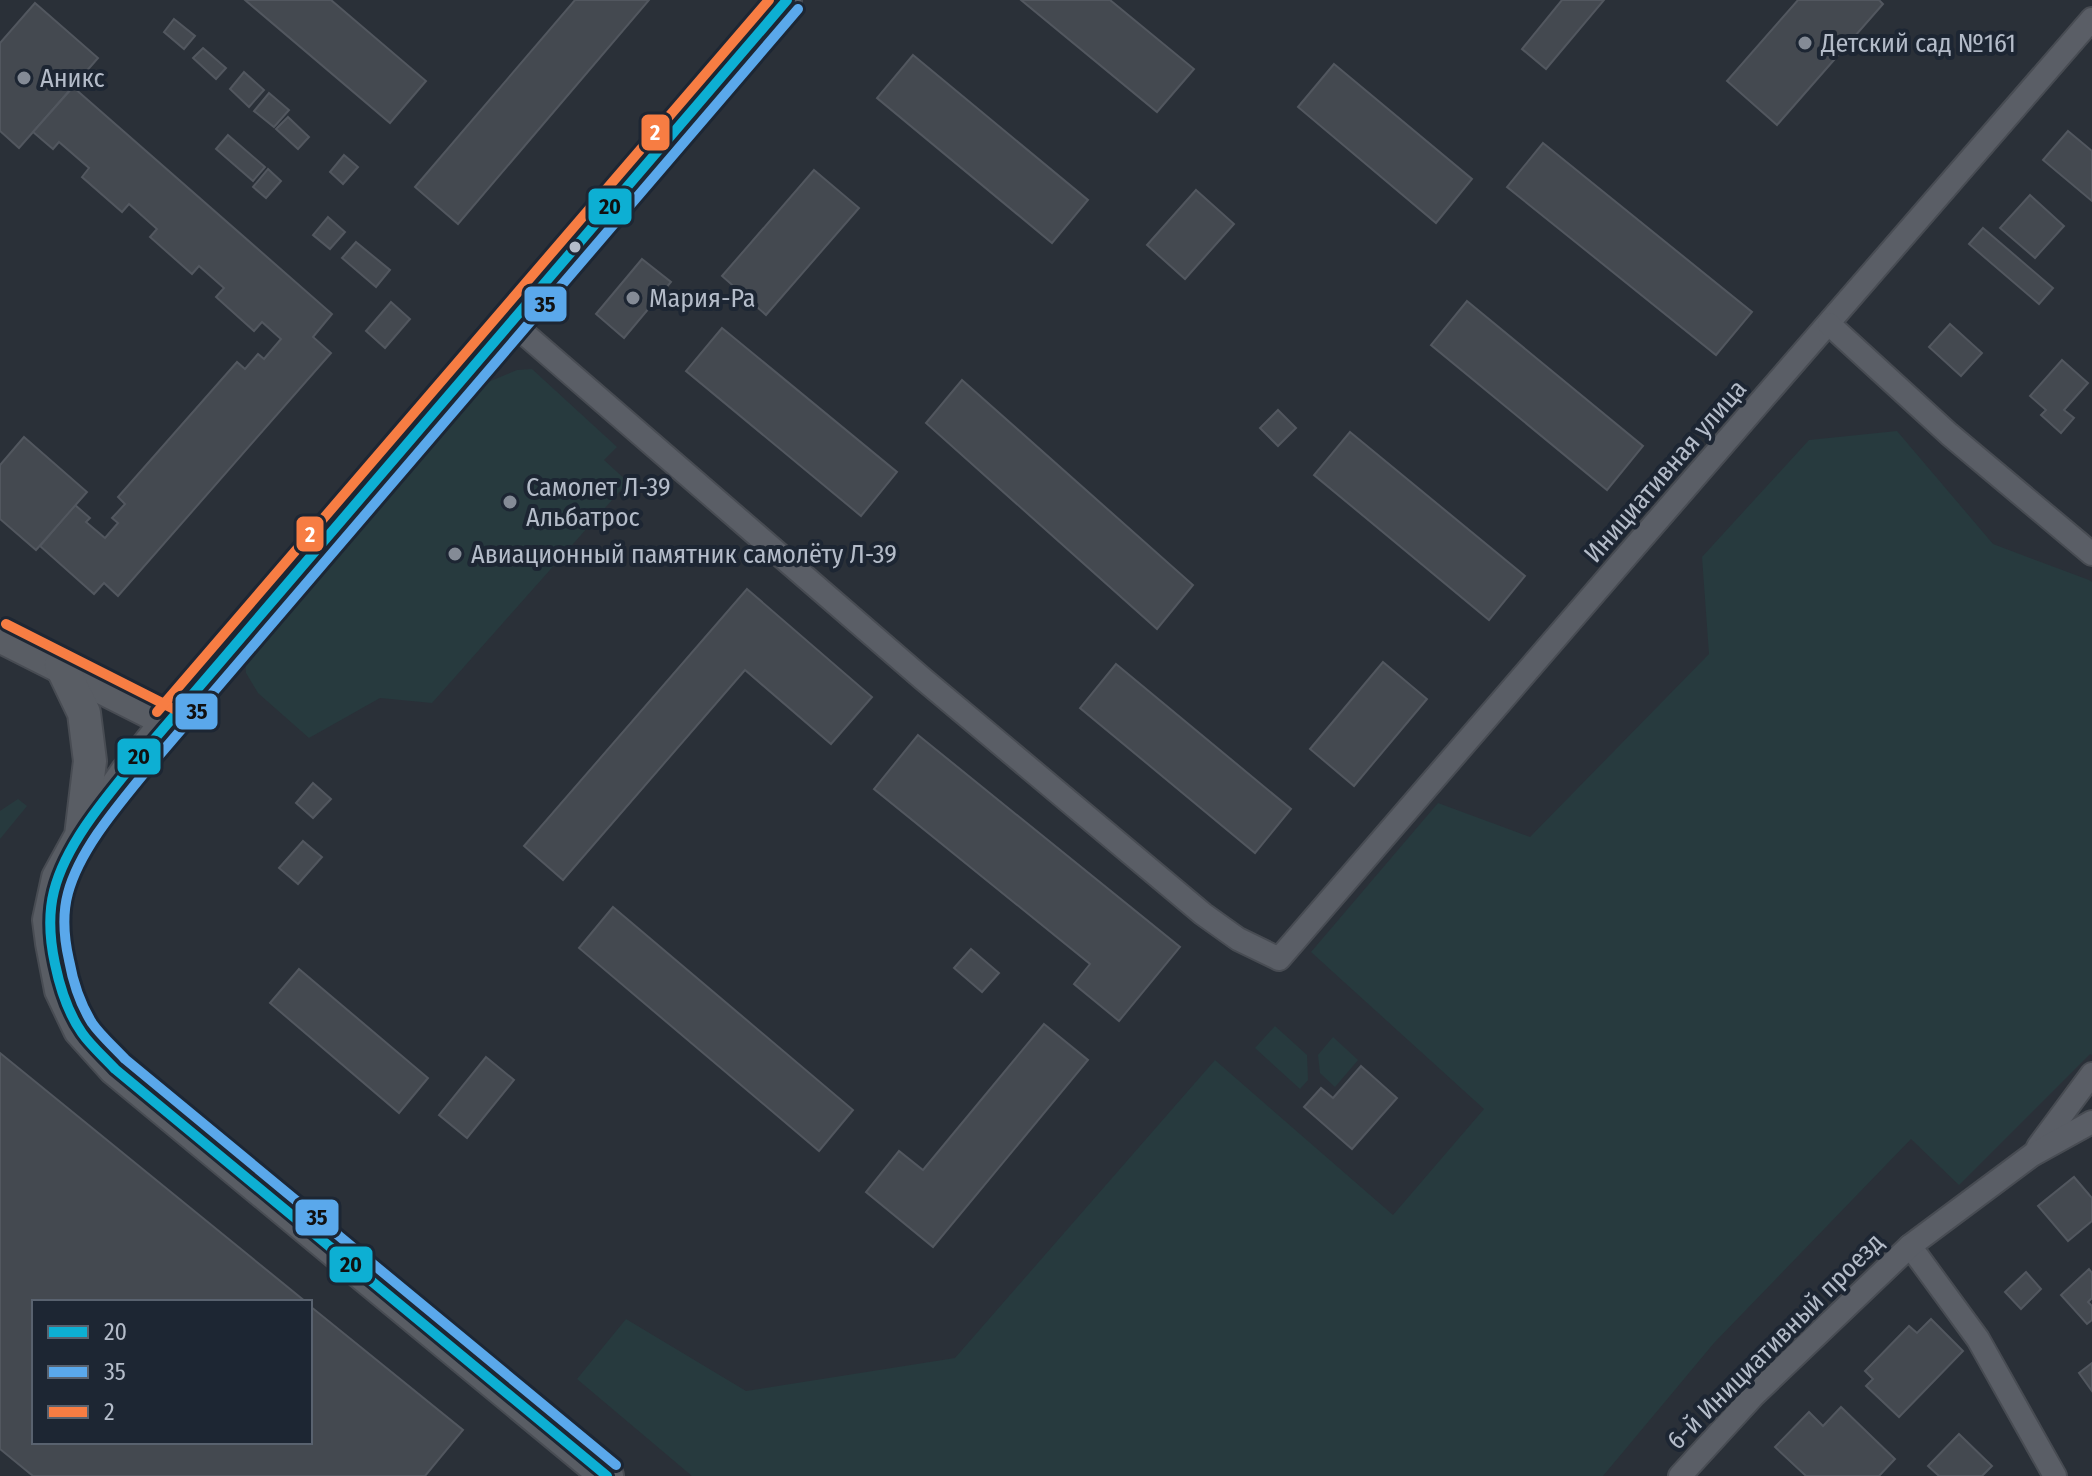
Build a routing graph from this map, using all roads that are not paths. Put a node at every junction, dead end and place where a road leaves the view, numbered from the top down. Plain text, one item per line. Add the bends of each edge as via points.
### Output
1 (787, 0) edge
2 (2092, 19) edge
3 (511, 322) junction
4 (1829, 324) junction
5 (2092, 554) edge
6 (0, 636) edge
7 (61, 665) junction
8 (168, 721) junction
9 (81, 836) junction
10 (2092, 1074) edge
11 (2092, 1122) edge
12 (2032, 1155) junction
13 (1910, 1246) junction
14 (607, 1476) edge
15 (1680, 1476) edge
16 (2055, 1476) edge

1 - 3 street
2 - 4 street, Инициативная улица
3 - 4 street, Инициативная улица via 1203,914 1279,959
3 - 8 street
4 - 5 street
6 - 7 main road
7 - 8 main road
7 - 9 main road via 84,713 90,761
8 - 9 main road
9 - 14 main road via 58,878 49,920 61,990 80,1030 115,1069
10 - 12 street
11 - 12 street, 6-й Инициативный проезд
12 - 13 street, 6-й Инициативный проезд
13 - 15 street, 6-й Инициативный проезд via 1754,1395
13 - 16 street, 6-й Инициативный проезд via 1978,1339

